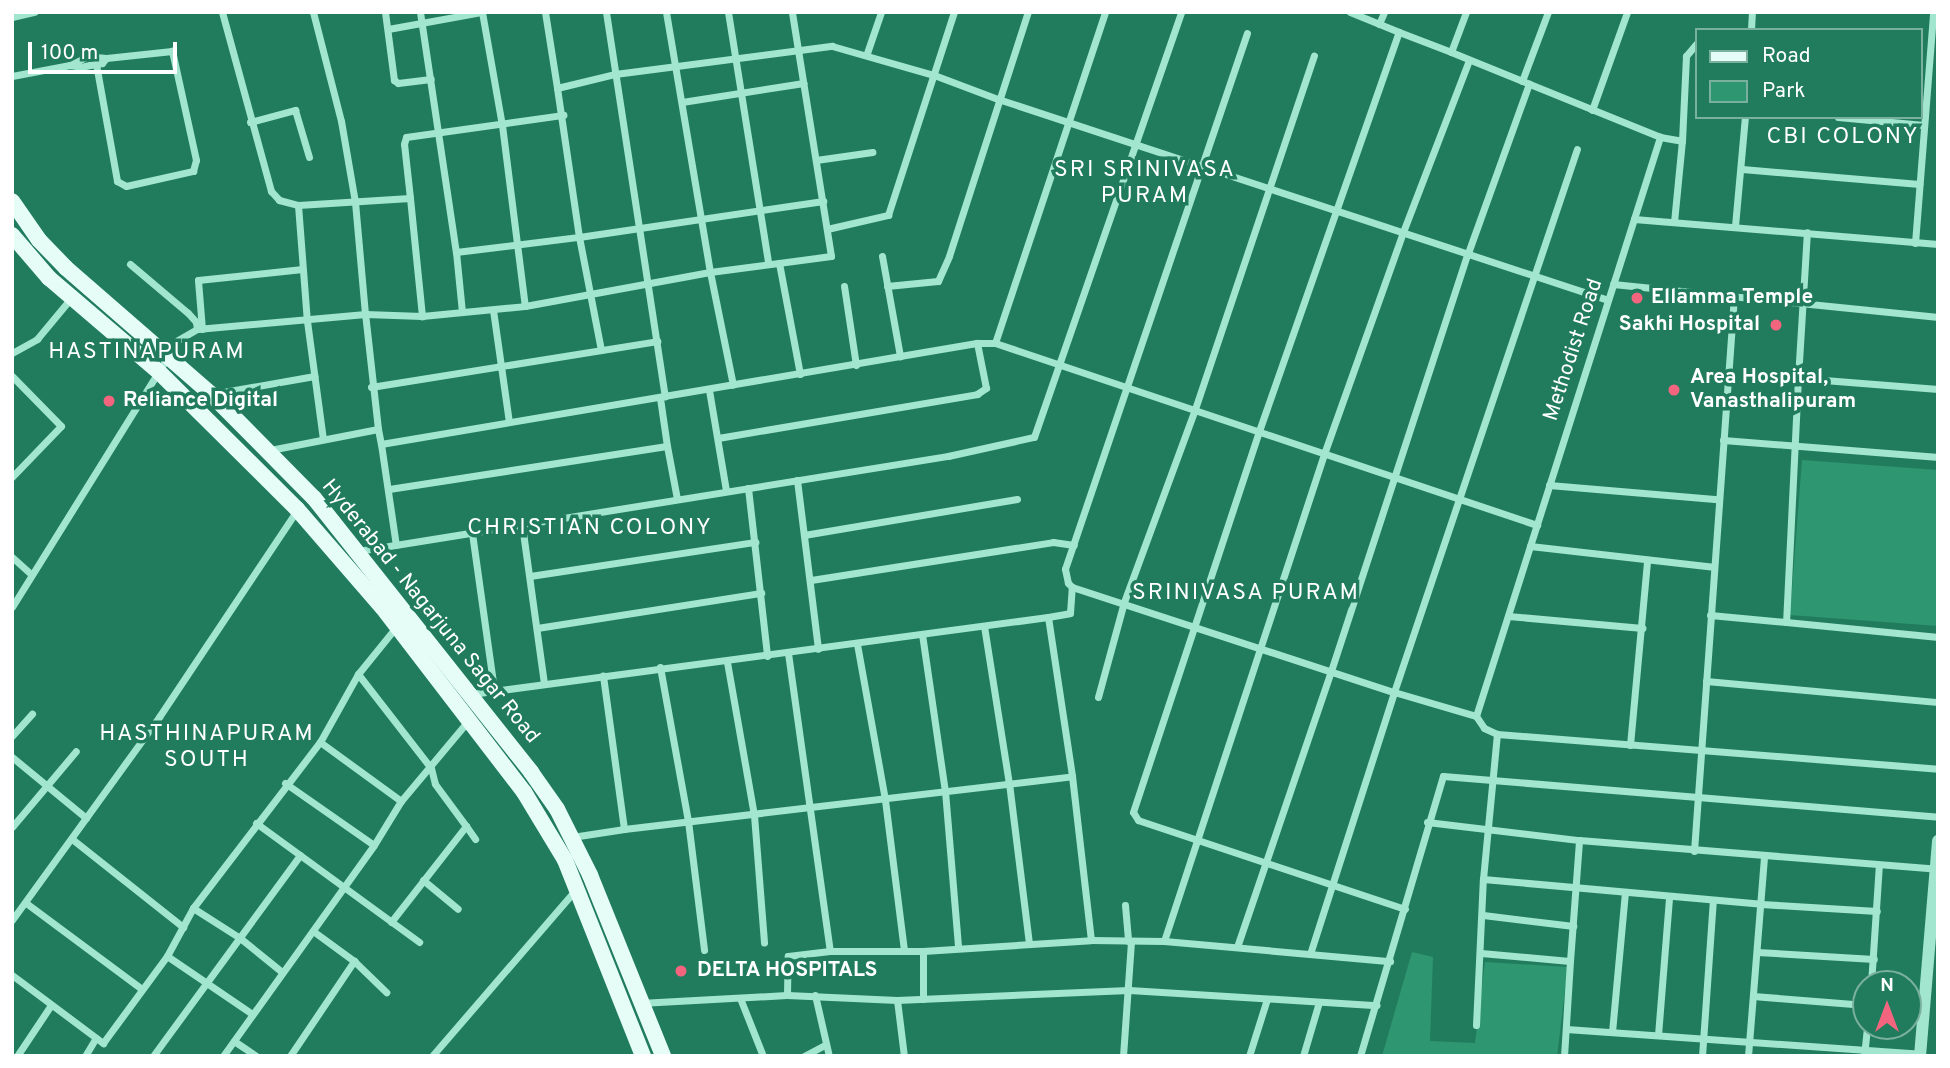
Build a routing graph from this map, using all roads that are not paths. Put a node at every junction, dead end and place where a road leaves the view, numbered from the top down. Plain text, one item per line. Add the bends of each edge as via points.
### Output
1 (34, 12) edge
2 (222, 12) edge
3 (313, 12) edge
4 (385, 12) edge
5 (421, 12) edge
6 (545, 12) edge
7 (606, 12) edge
8 (666, 12) edge
9 (728, 12) edge
10 (792, 12) edge
11 (881, 12) edge
12 (954, 12) edge
13 (1028, 12) edge
14 (1105, 12) edge
15 (1181, 12) edge
16 (1350, 12) edge
17 (1384, 12) edge
18 (1466, 12) edge
19 (1548, 12) edge
20 (1627, 12) edge
21 (1933, 12) edge
22 (12, 17) edge
23 (1379, 24) junction
24 (422, 25) junction
25 (388, 29) junction
26 (1399, 32) junction
27 (1247, 33) dead end
28 (1694, 46) edge
29 (799, 48) junction
30 (1451, 52) junction
31 (867, 53) junction
32 (1314, 55) dead end
33 (735, 57) junction
34 (106, 58) junction
35 (1469, 60) junction
36 (1924, 63) edge
37 (96, 64) junction
38 (70, 65) junction
39 (676, 65) junction
40 (615, 74) junction
41 (934, 75) junction
42 (12, 76) edge
43 (431, 79) junction
44 (804, 83) junction
45 (1525, 83) junction
46 (557, 88) junction
47 (742, 92) junction
48 (998, 99) junction
49 (682, 102) junction
50 (1592, 110) junction
51 (563, 115) junction
52 (1745, 119) edge
53 (1860, 119) edge
54 (250, 122) junction
55 (1068, 122) junction
56 (502, 125) junction
57 (1924, 125) junction
58 (439, 134) junction
59 (1660, 137) junction
60 (1682, 141) junction
61 (1135, 145) junction
62 (1577, 149) dead end
63 (872, 152) dead end
64 (309, 157) dead end
65 (816, 160) junction
66 (1202, 166) junction
67 (1742, 169) junction
68 (1919, 184) junction
69 (1268, 186) junction
70 (410, 198) junction
71 (12, 201) edge
72 (822, 201) junction
73 (355, 202) junction
74 (298, 205) junction
75 (758, 209) junction
76 (1336, 209) junction
77 (701, 219) junction
78 (1634, 219) junction
79 (1674, 222) junction
80 (1735, 226) junction
81 (638, 227) junction
82 (827, 229) junction
83 (1403, 232) junction
84 (1808, 232) junction
85 (12, 235) edge
86 (579, 237) junction
87 (1915, 243) junction
88 (1938, 244) edge
89 (518, 246) junction
90 (456, 252) junction
91 (1468, 253) junction
92 (882, 256) dead end
93 (768, 263) junction
94 (779, 263) junction
95 (130, 264) dead end
96 (302, 269) junction
97 (709, 272) junction
98 (1536, 277) junction
99 (647, 284) junction
100 (1613, 284) junction
101 (844, 286) dead end
102 (887, 286) junction
103 (588, 295) junction
104 (1734, 296) junction
105 (71, 298) junction
106 (1608, 300) junction
107 (1803, 303) junction
108 (525, 306) junction
109 (492, 310) junction
110 (462, 312) junction
111 (365, 314) junction
112 (422, 316) junction
113 (1938, 317) edge
114 (307, 321) junction
115 (200, 329) junction
116 (657, 341) junction
117 (977, 343) junction
118 (995, 343) junction
119 (601, 350) junction
120 (12, 353) edge
121 (167, 355) junction
122 (900, 356) junction
123 (1060, 364) junction
124 (856, 365) junction
125 (501, 367) junction
126 (158, 371) junction
127 (800, 374) junction
128 (12, 376) edge
129 (314, 376) junction
130 (1798, 378) junction
131 (733, 385) junction
132 (1128, 386) junction
133 (371, 387) junction
134 (709, 390) junction
135 (1938, 390) edge
136 (211, 394) junction
137 (662, 397) junction
138 (1195, 409) junction
139 (509, 422) junction
140 (378, 429) junction
141 (1259, 431) junction
142 (718, 438) junction
143 (323, 439) junction
144 (1723, 440) junction
145 (381, 444) junction
146 (667, 446) junction
147 (1794, 447) junction
148 (266, 450) junction
149 (1325, 454) junction
150 (1938, 457) edge
151 (13, 474) edge
152 (1395, 477) junction
153 (797, 480) junction
154 (1549, 485) junction
155 (748, 488) junction
156 (389, 489) junction
157 (726, 491) junction
158 (1458, 498) junction
159 (677, 499) junction
160 (1017, 499) dead end
161 (1717, 499) junction
162 (297, 509) junction
163 (522, 525) junction
164 (1537, 525) junction
165 (472, 533) junction
166 (804, 534) junction
167 (755, 542) junction
168 (396, 545) junction
169 (1074, 545) junction
170 (1530, 546) junction
171 (358, 551) junction
172 (12, 557) edge
173 (1647, 560) junction
174 (1713, 566) junction
175 (32, 574) junction
176 (530, 576) junction
177 (811, 580) junction
178 (1072, 587) junction
179 (761, 593) junction
180 (1124, 603) junction
181 (12, 607) edge
182 (1710, 615) junction
183 (1508, 616) junction
184 (1048, 617) junction
185 (1786, 622) junction
186 (984, 626) junction
187 (396, 627) junction
188 (1195, 627) junction
189 (537, 628) junction
190 (1642, 628) junction
191 (922, 634) junction
192 (1938, 637) edge
193 (858, 643) junction
194 (1259, 646) junction
195 (818, 649) junction
196 (788, 653) junction
197 (767, 656) junction
198 (727, 662) junction
199 (660, 667) junction
200 (1331, 671) junction
201 (358, 674) junction
202 (603, 675) junction
203 (1706, 681) junction
204 (544, 683) junction
205 (494, 690) junction
206 (1394, 692) junction
207 (471, 694) junction
208 (1098, 697) dead end
209 (1938, 702) edge
210 (32, 715) dead end
211 (1476, 716) junction
212 (467, 722) junction
213 (1497, 734) junction
214 (12, 736) edge
215 (320, 742) junction
216 (1630, 746) junction
217 (76, 751) dead end
218 (1700, 752) junction
219 (12, 757) edge
220 (431, 768) junction
221 (1938, 769) edge
222 (1072, 776) junction
223 (1492, 782) junction
224 (285, 783) junction
225 (1009, 783) junction
226 (46, 785) junction
227 (945, 791) junction
228 (1697, 798) junction
229 (885, 800) junction
230 (401, 801) junction
231 (812, 807) junction
232 (754, 815) junction
233 (1938, 817) edge
234 (86, 818) junction
235 (688, 821) junction
236 (1427, 822) junction
237 (256, 824) junction
238 (466, 826) junction
239 (12, 827) edge
240 (624, 829) junction
241 (1488, 829) junction
242 (572, 837) junction
243 (72, 839) junction
244 (475, 839) dead end
245 (1199, 840) junction
246 (1579, 840) junction
247 (1938, 841) edge
248 (374, 845) junction
249 (1694, 851) junction
250 (300, 855) junction
251 (1764, 856) junction
252 (1267, 863) junction
253 (1879, 865) junction
254 (1937, 869) edge
255 (1483, 879) junction
256 (423, 880) junction
257 (1332, 885) junction
258 (344, 887) junction
259 (577, 887) junction
260 (1576, 888) junction
261 (1625, 893) junction
262 (1669, 897) junction
263 (1713, 900) junction
264 (26, 903) junction
265 (1761, 904) junction
266 (1125, 905) dead end
267 (193, 908) junction
268 (458, 909) dead end
269 (1405, 909) junction
270 (1877, 911) junction
271 (1483, 915) junction
272 (1935, 917) edge
273 (12, 920) edge
274 (391, 922) junction
275 (1573, 926) junction
276 (183, 927) junction
277 (313, 931) junction
278 (240, 938) junction
279 (1091, 940) junction
280 (1129, 941) junction
281 (1164, 941) junction
282 (419, 942) dead end
283 (764, 943) dead end
284 (1029, 944) junction
285 (958, 947) junction
286 (1237, 947) junction
287 (704, 950) dead end
288 (830, 951) junction
289 (904, 951) junction
290 (923, 951) junction
291 (1757, 952) junction
292 (1481, 953) junction
293 (1310, 954) junction
294 (167, 956) junction
295 (1874, 959) junction
296 (354, 961) junction
297 (1390, 961) junction
298 (1570, 961) junction
299 (1933, 964) edge
300 (1873, 970) edge
301 (282, 972) junction
302 (12, 975) edge
303 (206, 983) junction
304 (142, 989) junction
305 (1129, 990) junction
306 (386, 992) dead end
307 (787, 995) junction
308 (815, 995) junction
309 (1753, 996) junction
310 (740, 998) junction
311 (923, 999) junction
312 (1267, 999) junction
313 (897, 1000) junction
314 (1319, 1002) junction
315 (640, 1003) junction
316 (1852, 1004) edge
317 (51, 1005) junction
318 (1377, 1005) junction
319 (251, 1013) junction
320 (1476, 1025) dead end
321 (1566, 1029) junction
322 (1612, 1032) junction
323 (1658, 1035) junction
324 (96, 1038) junction
325 (1704, 1039) junction
326 (234, 1041) junction
327 (1749, 1043) junction
328 (825, 1045) junction
329 (1864, 1053) edge
330 (87, 1054) edge
331 (1920, 1055) edge
332 (17, 1056) edge
333 (96, 1056) edge
334 (153, 1056) edge
335 (223, 1056) edge
336 (256, 1056) edge
337 (290, 1056) edge
338 (432, 1056) edge
339 (643, 1056) edge
340 (663, 1056) edge
341 (763, 1056) edge
342 (804, 1056) edge
343 (829, 1056) edge
344 (904, 1056) edge
345 (1123, 1056) edge
346 (1249, 1056) edge
347 (1303, 1056) edge
348 (1360, 1056) edge
349 (1564, 1056) edge
350 (1702, 1056) edge
351 (1748, 1056) edge

1 - 22 street
2 - 54 street
3 - 73 street via 341,121
4 - 25 street
5 - 24 street
6 - 46 street
7 - 40 street
8 - 39 street
9 - 33 street
10 - 29 street
11 - 31 street
12 - 41 street
13 - 48 street
14 - 55 street
15 - 61 street
16 - 23 street
17 - 23 street
18 - 30 street
19 - 45 street
20 - 50 street
21 - 36 street
23 - 26 street
24 - 25 street
24 - 43 street
24 - 56 street via 482,12
25 - 43 street via 394,80
26 - 30 street
26 - 76 street
27 - 66 street
28 - 60 street via 1686,56
29 - 31 street via 832,46
29 - 33 street
29 - 44 street
30 - 35 street
31 - 41 street
32 - 69 street
33 - 39 street
33 - 47 street
34 - 37 street
34 - 37 street via 172,51 196,160 193,171 126,186 117,181
34 - 38 street via 88,56
35 - 45 street
35 - 83 street
36 - 57 street
37 - 38 street
38 - 42 street
39 - 40 street
39 - 49 street
40 - 46 street
40 - 81 street
41 - 48 street
41 - 82 street via 888,215
43 - 58 street
44 - 47 street
44 - 65 street
45 - 50 street
45 - 91 street
46 - 51 street
47 - 49 street
47 - 75 street
48 - 55 street
48 - 102 street via 938,281
49 - 77 street
50 - 59 street
51 - 56 street
51 - 86 street
52 - 67 street
53 - 57 street
54 - 64 street via 295,110
54 - 74 street via 271,191 279,200
55 - 61 street
55 - 118 street
56 - 58 street
56 - 89 street
57 - 68 street
58 - 70 street via 404,140
58 - 90 street
59 - 60 street
59 - 78 street, Methodist Road
60 - 79 street
61 - 66 street
61 - 123 street
62 - 98 street
63 - 65 street
65 - 72 street
66 - 69 street
66 - 132 street
67 - 68 street
67 - 80 street
68 - 87 street
69 - 76 street
69 - 138 street
70 - 73 street
70 - 112 street
71 - 121 main road, Hyderabad - Nagarjuna Sagar Road via 66,268
72 - 75 street
72 - 82 street
73 - 74 street
73 - 111 street
74 - 96 street
75 - 77 street
75 - 93 street
76 - 83 street
76 - 141 street
77 - 81 street
77 - 97 street
78 - 79 street
78 - 100 street, Methodist Road
79 - 80 street
80 - 84 street
81 - 86 street
81 - 99 street
82 - 94 street via 831,256
83 - 91 street
83 - 149 street
84 - 87 street
84 - 107 street
85 - 105 main road, Hyderabad - Nagarjuna Sagar Road
86 - 89 street
86 - 103 street
87 - 88 street
89 - 90 street
89 - 108 street
90 - 110 street
91 - 98 street
91 - 152 street
92 - 102 street
93 - 94 street
93 - 97 street
94 - 127 street
95 - 115 street via 188,313
96 - 114 street
96 - 115 street via 198,280
97 - 99 street
97 - 131 street
98 - 106 street
98 - 158 street
99 - 103 street
99 - 116 street
100 - 104 street
100 - 106 street, Methodist Road
101 - 124 street
102 - 122 street
103 - 108 street
103 - 119 street
104 - 107 street
104 - 144 street
105 - 120 street via 37,340
105 - 126 main road, Hyderabad - Nagarjuna Sagar Road
106 - 154 street, Methodist Road
107 - 113 street
107 - 130 street
108 - 109 street
109 - 110 street
109 - 125 street
110 - 112 street
111 - 112 street
111 - 114 street
111 - 133 street
114 - 115 street
114 - 129 street
115 - 121 street via 178,340
116 - 119 street
116 - 137 street
117 - 118 street
117 - 122 street
117 - 142 street via 986,388 977,394
118 - 123 street
119 - 125 street
121 - 126 street
121 - 136 main road, Hyderabad - Nagarjuna Sagar Road
122 - 124 street
123 - 132 street
123 - 153 street via 1034,438
124 - 127 street
125 - 133 street
125 - 139 street
126 - 162 main road, Hyderabad - Nagarjuna Sagar Road
126 - 175 street
127 - 131 street
128 - 151 street via 61,425
129 - 136 street
129 - 143 street
130 - 135 street
130 - 147 street
131 - 134 street
132 - 138 street
132 - 169 street
133 - 140 street
134 - 137 street
134 - 142 street
136 - 148 main road, Hyderabad - Nagarjuna Sagar Road
137 - 139 street
137 - 146 street
138 - 141 street
138 - 180 street
139 - 145 street
140 - 143 street
140 - 145 street
141 - 149 street
141 - 188 street
142 - 157 street
143 - 148 street
144 - 147 street
144 - 161 street
145 - 156 street
146 - 156 street
146 - 159 street
147 - 150 street
147 - 185 street
148 - 171 main road, Hyderabad - Nagarjuna Sagar Road
149 - 152 street
149 - 194 street
152 - 158 street
152 - 200 street
153 - 155 street
153 - 166 street
154 - 161 street
154 - 164 street, Methodist Road
155 - 157 street
155 - 167 street
156 - 168 street
157 - 159 street
158 - 164 street
158 - 206 street
159 - 163 street
160 - 166 street
161 - 174 street
162 - 187 main road, Hyderabad - Nagarjuna Sagar Road
162 - 234 street
163 - 165 street
163 - 176 street
164 - 170 street, Methodist Road
165 - 168 street
165 - 205 street
166 - 177 street
167 - 176 street
167 - 179 street
168 - 171 street
169 - 177 street via 1053,542
169 - 178 street via 1065,569
170 - 173 street
170 - 183 street, Methodist Road
171 - 207 main road, Hyderabad - Nagarjuna Sagar Road
172 - 175 street
173 - 174 street
173 - 190 street
174 - 182 street
175 - 181 street
176 - 189 street
177 - 195 street
178 - 180 street
178 - 184 street via 1069,614
179 - 189 street
179 - 197 street
180 - 188 street
180 - 208 street
182 - 185 street
182 - 203 street
183 - 190 street
183 - 211 street, Methodist Road
184 - 186 street
184 - 222 street
185 - 192 street
186 - 191 street
186 - 225 street
187 - 201 street
187 - 212 main road, Hyderabad - Nagarjuna Sagar Road
188 - 194 street
188 - 245 street via 1133,812 1138,820
189 - 204 street
190 - 216 street
191 - 193 street
191 - 227 street
193 - 195 street
193 - 229 street
194 - 200 street
194 - 245 street
195 - 196 street
196 - 197 street
196 - 231 street
197 - 198 street
198 - 199 street
198 - 232 street
199 - 202 street
199 - 235 street
200 - 206 street
200 - 252 street
201 - 215 street
201 - 220 street
202 - 204 street
202 - 240 street
203 - 209 street
203 - 218 street
204 - 205 street
205 - 207 street
206 - 211 street
206 - 257 street
207 - 242 main road, Hyderabad - Nagarjuna Sagar Road via 531,772
210 - 214 street
211 - 213 street via 1484,728
212 - 220 street
212 - 259 main road, Hyderabad - Nagarjuna Sagar Road via 541,817
213 - 216 street
213 - 223 street
215 - 224 street
215 - 230 street
216 - 218 street
217 - 226 street
218 - 221 street
218 - 228 street
219 - 226 street
220 - 230 street
220 - 238 street via 435,784
222 - 225 street
222 - 279 street
223 - 228 street
223 - 236 street via 1443,776
223 - 241 street
224 - 237 street
224 - 248 street
225 - 227 street
225 - 284 street
226 - 234 street
226 - 239 street
227 - 229 street
227 - 285 street
228 - 233 street
228 - 249 street
229 - 231 street
229 - 289 street
230 - 248 street
231 - 232 street
231 - 288 street
232 - 235 street
232 - 283 street
234 - 243 street
235 - 240 street
235 - 287 street
236 - 241 street
236 - 269 street
237 - 250 street
237 - 267 street
238 - 244 street
238 - 256 street
240 - 242 street
241 - 246 street
241 - 255 street
242 - 315 main road, Hyderabad - Nagarjuna Sagar Road
243 - 264 street
243 - 276 street
245 - 252 street
245 - 281 street
246 - 249 street
246 - 260 street
247 - 254 street
248 - 258 street
249 - 251 street
250 - 258 street
250 - 278 street
251 - 253 street
251 - 265 street
252 - 257 street
252 - 286 street
253 - 254 street
253 - 270 street
254 - 272 street
255 - 260 street
255 - 271 street
256 - 268 street
256 - 274 street
257 - 269 street
257 - 293 street
258 - 274 street
258 - 277 street
259 - 338 street
259 - 339 main road, Hyderabad - Nagarjuna Sagar Road
260 - 261 street
260 - 275 street
261 - 262 street
261 - 322 street
262 - 263 street
262 - 323 street
263 - 265 street
263 - 325 street
264 - 273 street
264 - 304 street
265 - 270 street
265 - 291 street
266 - 280 street
267 - 276 street
267 - 278 street
269 - 297 street
270 - 295 street
271 - 275 street
271 - 292 street
272 - 299 street
274 - 282 street
275 - 298 street
276 - 294 street
277 - 296 street
277 - 301 street
278 - 301 street
278 - 303 street
279 - 280 street
279 - 284 street
280 - 281 street
280 - 305 street
281 - 286 street
284 - 285 street
285 - 290 street
286 - 293 street
288 - 289 street
288 - 307 street via 788,956
289 - 290 street
290 - 311 street
291 - 295 street
291 - 309 street
292 - 298 street
292 - 320 street
293 - 297 street
294 - 303 street
294 - 304 street
295 - 300 street
296 - 306 street
296 - 337 street
297 - 318 street
298 - 321 street
299 - 331 street
301 - 319 street
302 - 317 street
303 - 319 street
303 - 334 street
304 - 324 street via 103,1044
305 - 311 street
305 - 312 street
305 - 345 street
307 - 308 street
307 - 310 street
308 - 313 street
308 - 328 street
309 - 316 street
309 - 327 street
310 - 315 street
310 - 341 street
311 - 313 street
312 - 314 street
312 - 346 street
313 - 344 street
314 - 318 street
314 - 347 street
315 - 340 main road, Hyderabad - Nagarjuna Sagar Road
317 - 324 street
317 - 332 street
318 - 348 street
319 - 326 street
321 - 322 street
321 - 349 street
322 - 323 street
323 - 325 street
324 - 330 street
325 - 327 street
325 - 350 street
326 - 335 street
326 - 336 street
327 - 329 street
327 - 351 street
328 - 342 street
328 - 343 street
329 - 331 street
330 - 333 street

